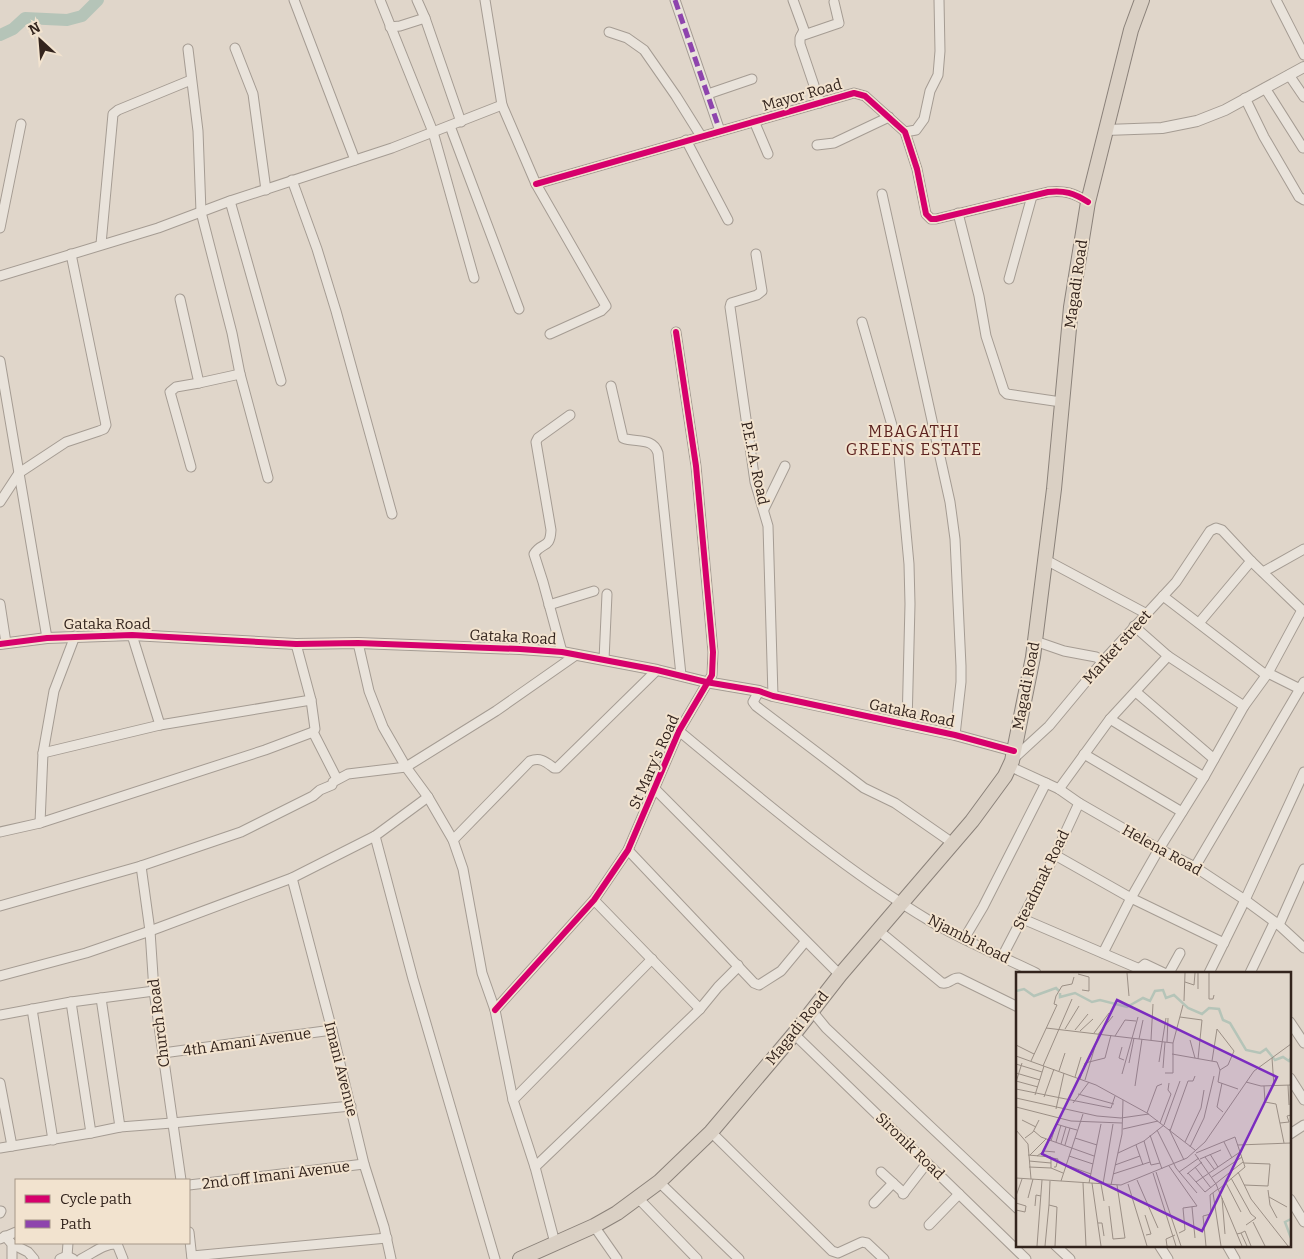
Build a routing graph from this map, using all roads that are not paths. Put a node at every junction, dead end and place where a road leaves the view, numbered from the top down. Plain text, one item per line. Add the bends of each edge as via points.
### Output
1 (294, 0) edge
2 (380, 0) edge
3 (417, 0) edge
4 (486, 0) edge
5 (675, 0) edge
6 (793, 0) edge
7 (939, 0) edge
8 (1142, 0) edge
9 (1276, 0) edge
10 (834, 2) dead end
11 (425, 18) junction
12 (390, 27) junction
13 (610, 32) dead end
14 (801, 36) junction
15 (235, 48) dead end
16 (188, 49) dead end
17 (1304, 55) edge
18 (1304, 67) edge
19 (1289, 75) junction
20 (752, 79) dead end
21 (192, 80) junction
22 (1266, 88) junction
23 (708, 94) junction
24 (1304, 97) edge
25 (1245, 98) junction
26 (820, 102) junction
27 (502, 105) junction
28 (889, 117) junction
29 (754, 121) junction
30 (461, 122) junction
31 (21, 124) dead end
32 (450, 126) junction
33 (720, 130) junction
34 (1106, 130) junction
35 (433, 132) junction
36 (905, 132) junction
37 (701, 136) junction
38 (686, 140) junction
39 (817, 145) dead end
40 (1303, 148) dead end
41 (768, 154) dead end
42 (355, 160) junction
43 (292, 180) junction
44 (536, 184) junction
45 (266, 190) junction
46 (882, 194) dead end
47 (1032, 196) junction
48 (1304, 200) edge
49 (230, 201) junction
50 (1088, 202) junction
51 (201, 212) junction
52 (958, 213) junction
53 (728, 220) dead end
54 (0, 228) edge
55 (101, 244) junction
56 (71, 254) junction
57 (756, 254) dead end
58 (0, 276) edge
59 (474, 278) dead end
60 (1009, 279) dead end
61 (180, 299) dead end
62 (519, 309) dead end
63 (862, 322) dead end
64 (676, 332) dead end
65 (550, 334) dead end
66 (0, 360) edge
67 (240, 374) junction
68 (281, 381) dead end
69 (199, 383) junction
70 (611, 386) dead end
71 (1062, 402) junction
72 (570, 415) dead end
73 (786, 466) dead end
74 (191, 467) dead end
75 (19, 474) junction
76 (268, 478) dead end
77 (0, 502) edge
78 (764, 509) junction
79 (392, 514) dead end
80 (1304, 549) edge
81 (1046, 560) junction
82 (1251, 561) junction
83 (1263, 572) junction
84 (594, 591) dead end
85 (607, 594) dead end
86 (1163, 596) junction
87 (0, 604) edge
88 (550, 605) junction
89 (1303, 611) edge
90 (1147, 614) junction
91 (1199, 623) junction
92 (1134, 626) junction
93 (75, 636) junction
94 (132, 636) junction
95 (47, 638) junction
96 (1035, 641) junction
97 (3, 643) edge
98 (358, 643) junction
99 (296, 644) junction
100 (562, 652) junction
101 (576, 655) junction
102 (1168, 656) junction
103 (604, 660) junction
104 (1103, 661) junction
105 (657, 670) junction
106 (1267, 674) junction
107 (681, 675) junction
108 (706, 682) junction
109 (1302, 686) edge
110 (759, 691) junction
111 (1136, 692) junction
112 (773, 696) junction
113 (312, 700) junction
114 (1244, 706) junction
115 (1110, 719) junction
116 (160, 725) junction
117 (907, 725) junction
118 (679, 731) junction
119 (313, 732) junction
120 (955, 735) junction
121 (44, 753) junction
122 (1084, 754) junction
123 (1011, 759) junction
124 (1214, 759) junction
125 (406, 767) junction
126 (1304, 772) edge
127 (1204, 778) junction
128 (338, 779) junction
129 (1046, 784) junction
130 (654, 788) junction
131 (1059, 789) junction
132 (428, 797) junction
133 (1079, 803) junction
134 (1182, 812) junction
135 (40, 822) junction
136 (0, 832) edge
137 (375, 836) junction
138 (453, 840) junction
139 (954, 844) junction
140 (1159, 849) junction
141 (628, 850) junction
142 (1055, 855) junction
143 (141, 866) junction
144 (1195, 867) junction
145 (1304, 869) edge
146 (292, 878) junction
147 (1131, 898) junction
148 (594, 900) junction
149 (1245, 900) junction
150 (902, 904) junction
151 (0, 906) edge
152 (1023, 919) junction
153 (1276, 924) junction
154 (150, 931) junction
155 (879, 931) junction
156 (964, 939) junction
157 (805, 942) junction
158 (1224, 943) junction
159 (1304, 948) edge
160 (1104, 953) junction
161 (1180, 953) dead end
162 (1002, 957) junction
163 (652, 959) junction
164 (738, 965) junction
165 (1254, 970) edge
166 (1034, 972) edge
167 (1145, 972) edge
168 (1162, 972) edge
169 (1170, 972) edge
170 (1210, 972) edge
171 (840, 975) junction
172 (0, 976) edge
173 (154, 991) junction
174 (101, 998) junction
175 (71, 1002) junction
176 (1016, 1006) edge
177 (32, 1009) junction
178 (700, 1009) junction
179 (495, 1010) junction
180 (812, 1011) junction
181 (0, 1015) edge
182 (1292, 1025) edge
183 (332, 1030) junction
184 (794, 1034) junction
185 (1304, 1043) edge
186 (163, 1053) junction
187 (1292, 1081) edge
188 (0, 1083) edge
189 (513, 1100) junction
190 (1304, 1100) edge
191 (351, 1106) junction
192 (172, 1123) junction
193 (1304, 1125) edge
194 (120, 1127) junction
195 (711, 1132) junction
196 (91, 1133) junction
197 (1292, 1133) edge
198 (53, 1140) junction
199 (12, 1146) junction
200 (0, 1148) edge
201 (927, 1163) junction
202 (364, 1164) junction
203 (535, 1167) junction
204 (881, 1172) dead end
205 (182, 1179) edge
206 (659, 1182) junction
207 (892, 1183) junction
208 (190, 1185) edge
209 (959, 1194) junction
210 (638, 1198) junction
211 (1292, 1202) edge
212 (874, 1203) dead end
213 (1016, 1207) edge
214 (1304, 1222) edge
215 (929, 1225) dead end
216 (594, 1226) junction
217 (15, 1232) edge
218 (3, 1237) edge
219 (387, 1238) junction
220 (190, 1240) edge
221 (12, 1244) junction
222 (68, 1244) edge
223 (555, 1244) junction
224 (1056, 1246) edge
225 (1160, 1246) edge
226 (1228, 1246) edge
227 (192, 1257) edge
228 (67, 1258) edge
229 (12, 1259) edge
230 (34, 1259) edge
231 (81, 1259) edge
232 (123, 1259) edge
233 (391, 1259) edge
234 (495, 1259) edge
235 (520, 1259) edge
236 (617, 1259) edge
237 (697, 1259) edge
238 (739, 1259) edge
239 (884, 1259) edge
240 (1026, 1259) edge
241 (1070, 1259) edge
242 (1168, 1259) edge
243 (1235, 1259) edge

1 - 42 street
2 - 12 street
3 - 11 street
4 - 27 street
5 - 23 street
6 - 14 street via 803,26
7 - 36 street via 938,75 930,91 924,119 916,130
8 - 34 highway, Magadi Road via 1130,30
9 - 17 street
10 - 14 street via 839,23
11 - 12 street
11 - 30 street
12 - 35 street
13 - 37 street via 627,38 644,50
14 - 26 street via 800,44
15 - 45 street via 253,94
16 - 21 street
18 - 19 street
19 - 22 street
19 - 24 street
20 - 23 street
21 - 51 street
21 - 55 street via 113,114
22 - 25 street
22 - 40 street
23 - 33 street
25 - 34 street via 1197,121 1162,128
25 - 48 street via 1264,137 1299,197
26 - 28 street, Mayor Road via 859,93
26 - 29 street, Mayor Road
27 - 30 street
27 - 44 street
28 - 36 street, Mayor Road
28 - 39 street via 834,143
29 - 33 street, Mayor Road
29 - 41 street
30 - 32 street
31 - 54 street
32 - 35 street
32 - 62 street
33 - 37 street, Mayor Road
34 - 50 highway, Magadi Road
35 - 42 street
35 - 59 street
36 - 52 street, Mayor Road via 926,214 936,219
37 - 38 street, Mayor Road
38 - 44 street, Mayor Road
38 - 53 street
42 - 43 street
43 - 45 street
43 - 79 street via 336,311
44 - 65 street via 606,306
45 - 49 street
46 - 120 street via 950,502 955,539 961,682
47 - 50 street, Mayor Road via 1063,190
47 - 52 street, Mayor Road
47 - 60 street
49 - 51 street
49 - 68 street
50 - 71 highway, Magadi Road via 1071,306
51 - 55 street
51 - 67 street
52 - 71 street via 986,336 1004,390 1007,394
55 - 56 street
56 - 58 street
56 - 75 street via 106,425 104,429 66,442
57 - 78 street, P.E.F.A. Road via 762,291 732,303 730,307 755,482
61 - 69 street
63 - 117 street via 898,446 909,564
64 - 108 street, St Mary's Road via 696,466 713,652 712,675
66 - 75 street
67 - 69 street
67 - 76 street
69 - 74 street via 176,387 170,392
70 - 107 street via 623,438 652,443 658,453
71 - 81 highway, Magadi Road
72 - 88 street via 536,442 551,539 534,554
73 - 78 street
75 - 77 street
75 - 95 street
78 - 112 street, P.E.F.A. Road via 768,526
80 - 83 street
81 - 90 street
81 - 96 highway, Magadi Road
82 - 83 street
82 - 86 street, Market street via 1222,530 1216,528 1210,531
82 - 91 street
83 - 89 street
84 - 88 street
85 - 103 street
86 - 90 street, Market street
86 - 91 street
87 - 97 street
88 - 100 street
89 - 106 street
90 - 92 street, Market street
91 - 106 street
92 - 102 street
92 - 104 street, Market street
93 - 94 street, Gataka Road
93 - 95 street, Gataka Road
93 - 121 street via 54,691
94 - 99 street, Gataka Road
94 - 116 street
95 - 97 street, Gataka Road
96 - 104 street
96 - 123 highway, Magadi Road
98 - 99 street, Gataka Road
98 - 100 street, Gataka Road
98 - 125 street via 369,691 383,727
99 - 113 street
100 - 101 street, Gataka Road
101 - 103 street, Gataka Road
101 - 125 street, Gataka Road via 496,711
102 - 111 street
102 - 114 street
103 - 105 street, Gataka Road
104 - 123 street, Market street via 1049,726
105 - 107 street, Gataka Road
105 - 138 street via 557,768 544,760 530,761
106 - 109 street
106 - 114 street
107 - 108 street, Gataka Road
108 - 110 street, Gataka Road
108 - 118 street, St Mary's Road
109 - 144 street
110 - 112 street, Gataka Road
110 - 139 street via 752,702 756,706 864,788 895,803
111 - 115 street
111 - 124 street
112 - 117 street, Gataka Road
113 - 116 street
113 - 119 street
114 - 124 street
115 - 122 street
115 - 127 street
116 - 121 street
117 - 120 street, Gataka Road
118 - 130 street, St Mary's Road
118 - 150 street, Njambi Road via 789,823
119 - 128 street
119 - 135 street
120 - 123 street, Gataka Road
121 - 135 street
122 - 131 street
122 - 134 street
123 - 129 street, Helena Road
123 - 139 highway, Magadi Road via 995,791
124 - 127 street
125 - 128 street, Gataka Road via 348,774
125 - 132 street
126 - 149 street
127 - 134 street
128 - 143 street, Gataka Road via 313,796 241,832
129 - 131 street, Helena Road
129 - 156 street
130 - 141 street, St Mary's Road
130 - 157 street
131 - 133 street, Helena Road
132 - 137 street
132 - 138 street
133 - 140 street, Helena Road
133 - 142 street, Steadmak Road
134 - 140 street
135 - 136 street
137 - 146 street
137 - 234 street
138 - 179 street via 463,869 482,973
139 - 150 highway, Magadi Road
140 - 144 street, Helena Road
140 - 147 street
141 - 148 street, St Mary's Road
141 - 164 street
142 - 147 street
142 - 152 street, Steadmak Road
143 - 151 street, Gataka Road
143 - 154 street, Church Road
144 - 149 street, Helena Road
145 - 153 street
146 - 154 street
146 - 183 street, Imani Avenue
147 - 158 street
147 - 160 street
148 - 163 street
148 - 179 street, St Mary's Road
149 - 153 street, Helena Road
149 - 158 street
150 - 155 highway, Magadi Road
150 - 156 street, Njambi Road
152 - 160 street
152 - 162 street, Steadmak Road
153 - 159 street, Helena Road
153 - 165 street
154 - 172 street via 86,953
154 - 173 street, Church Road
155 - 171 highway, Magadi Road
155 - 176 street via 942,983 959,978
156 - 162 street, Njambi Road
157 - 164 street via 781,971 759,985
157 - 171 street
158 - 170 street
160 - 167 street
161 - 169 street
162 - 166 street, Njambi Road
163 - 178 street
163 - 189 street
164 - 178 street
167 - 168 street via 1145,964
171 - 180 highway, Magadi Road
173 - 174 street
173 - 186 street, Church Road
174 - 175 street
174 - 194 street
175 - 177 street
175 - 196 street
177 - 181 street
177 - 198 street
178 - 203 street
179 - 189 street
180 - 184 highway, Magadi Road
180 - 213 street via 826,1028
182 - 185 street
183 - 186 street, 4th Amani Avenue
183 - 191 street, Imani Avenue
184 - 195 highway, Magadi Road
184 - 201 street, Sironik Road
186 - 192 street, Church Road
187 - 190 street
188 - 199 street
189 - 203 street
191 - 192 street
191 - 202 street, Imani Avenue
192 - 194 street
192 - 205 street, Church Road
193 - 197 street
194 - 196 street
195 - 206 highway, Magadi Road
195 - 239 street via 832,1251 838,1253 862,1242
196 - 198 street
198 - 199 street
199 - 200 street
201 - 207 street via 903,1194
201 - 209 street, Sironik Road
202 - 208 street, 2nd off Imani Avenue
202 - 219 street, Imani Avenue
203 - 223 street
204 - 207 street
206 - 210 highway, Magadi Road
206 - 238 street
207 - 212 street
209 - 215 street
209 - 240 street, Sironik Road
210 - 216 highway, Magadi Road
210 - 237 street
211 - 214 street
216 - 223 highway, Magadi Road
216 - 236 street
217 - 218 street
218 - 221 street
219 - 227 street
219 - 233 street, Imani Avenue
220 - 227 street
221 - 229 street
221 - 230 street
222 - 228 street
223 - 235 highway, Magadi Road
224 - 241 street
225 - 242 street
226 - 243 street
231 - 232 street via 104,1246 117,1244

